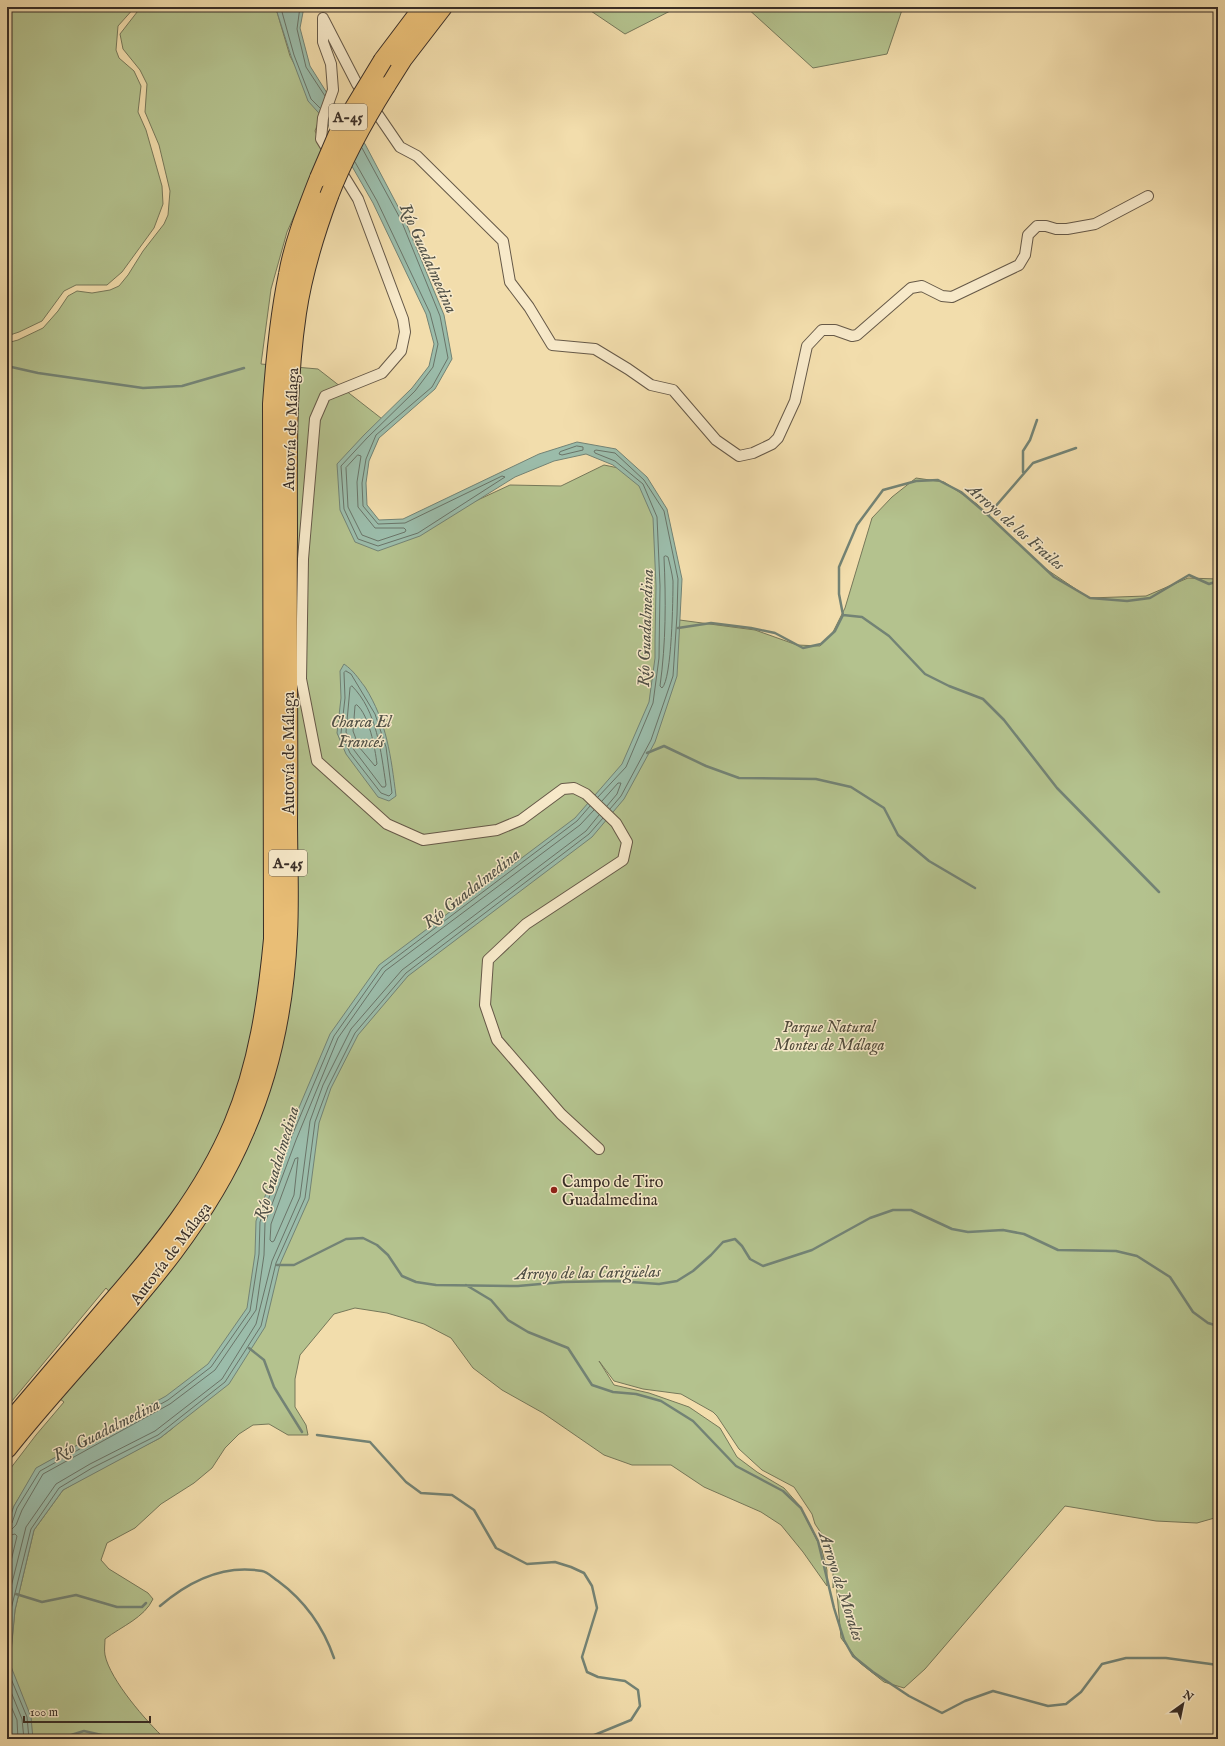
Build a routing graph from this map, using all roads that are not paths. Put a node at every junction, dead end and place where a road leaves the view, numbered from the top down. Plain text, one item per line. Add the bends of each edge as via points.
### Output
1 (423, 7) edge
2 (443, 7) edge
3 (1148, 196) dead end
4 (599, 1149) dead end
5 (7, 1425) edge
6 (7, 1449) edge

1 - 5 highway, Autovía de Málaga / A-45, bridge via 383,60 337,136 302,222 288,273 277,341 272,404 273,939 268,994 250,1077 234,1124 196,1196 146,1263
2 - 6 highway, Autovía de Málaga / A-45, bridge via 403,59 360,128 339,170 308,256 297,312 290,378 288,934 283,994 264,1082 229,1167 187,1235
3 - 4 street via 1095,224 1067,229 1037,226 1028,235 1025,255 1019,265 952,296 942,296 922,286 911,288 857,335 822,330 807,346 795,401 778,438 772,444 753,453 739,456 716,440 673,390 651,385 595,348 552,346 529,307 510,282 503,241 417,156 400,146 356,84 324,18 323,42 331,64 333,90 323,118 321,139 358,199 403,319 405,332 401,350 382,373 325,396 315,419 303,559 301,679 317,761 387,824 423,840 497,830 521,820 563,789 574,788 586,794 616,823 627,842 623,860 526,924 488,960 486,983 485,1005 497,1040 561,1114

